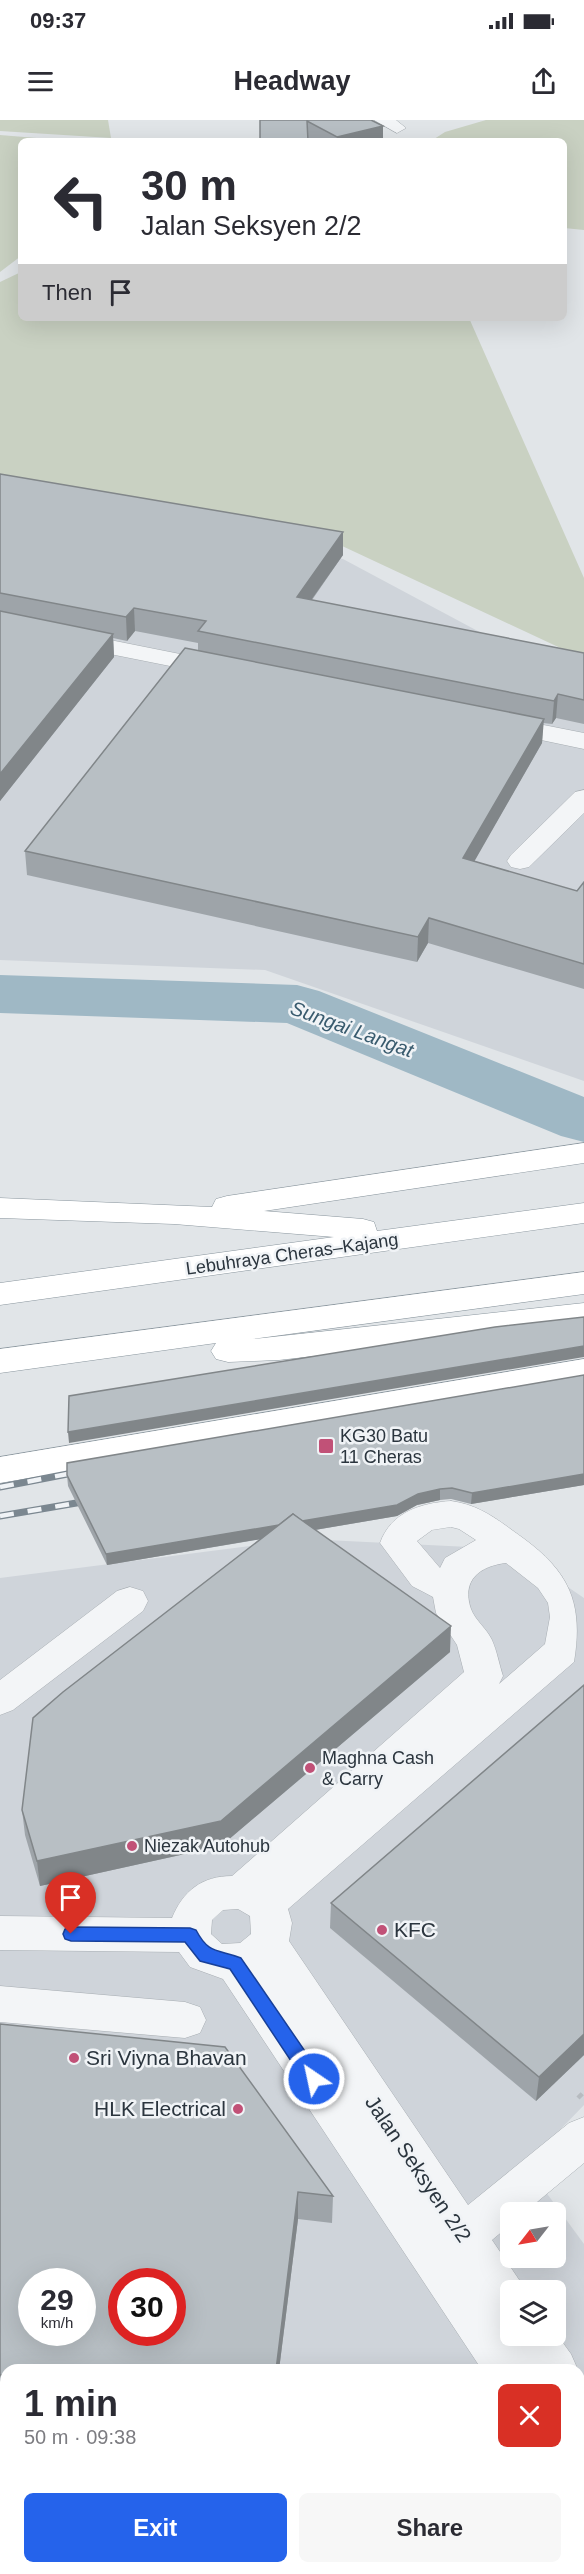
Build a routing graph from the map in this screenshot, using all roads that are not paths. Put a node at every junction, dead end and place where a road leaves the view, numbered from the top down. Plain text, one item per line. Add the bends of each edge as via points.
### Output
1 (0, 625) edge
2 (245, 674) edge
3 (479, 720) edge
4 (584, 741) edge
5 (584, 798) edge
6 (520, 861) dead end
7 (584, 1153) edge
8 (0, 1208) edge
9 (174, 1214) junction
10 (578, 1214) edge
11 (449, 1232) junction
12 (584, 1283) edge
13 (0, 1294) edge
14 (584, 1314) edge
15 (103, 1349) junction
16 (0, 1361) edge
17 (584, 1371) edge
18 (0, 1470) edge
19 (512, 1549) junction
20 (450, 1589) junction
21 (130, 1601) dead end
22 (0, 1701) edge
23 (252, 1926) junction
24 (0, 1934) edge
25 (190, 1935) junction
26 (0, 2004) edge
27 (185, 2020) dead end
28 (584, 2137) edge
29 (463, 2236) junction
30 (500, 2290) edge
31 (538, 2346) edge
32 (506, 2364) edge
33 (551, 2364) edge

1 - 2 street
3 - 4 street
5 - 6 street
7 - 9 highway
8 - 9 highway
9 - 11 highway via 320,1227
10 - 11 highway, Lebuhraya Cheras–Kajang
11 - 13 highway, Lebuhraya Cheras–Kajang
12 - 15 highway
14 - 15 highway via 279,1349 185,1353
15 - 16 highway
17 - 18 highway
19 - 20 street via 482,1552 458,1568
19 - 20 street via 468,1516 453,1512 415,1522 401,1532 398,1543 425,1576
19 - 23 street via 555,1577 571,1604 570,1635 561,1652
20 - 23 street via 454,1613 474,1641 484,1676
21 - 22 street
23 - 25 street via 206,1956
23 - 25 street via 220,1893 202,1902 191,1917
23 - 29 street, Jalan Seksyen 2/2
23 - 32 street
24 - 25 street
26 - 27 street
28 - 29 street
29 - 30 street, Jalan Seksyen 2/2
31 - 33 street

